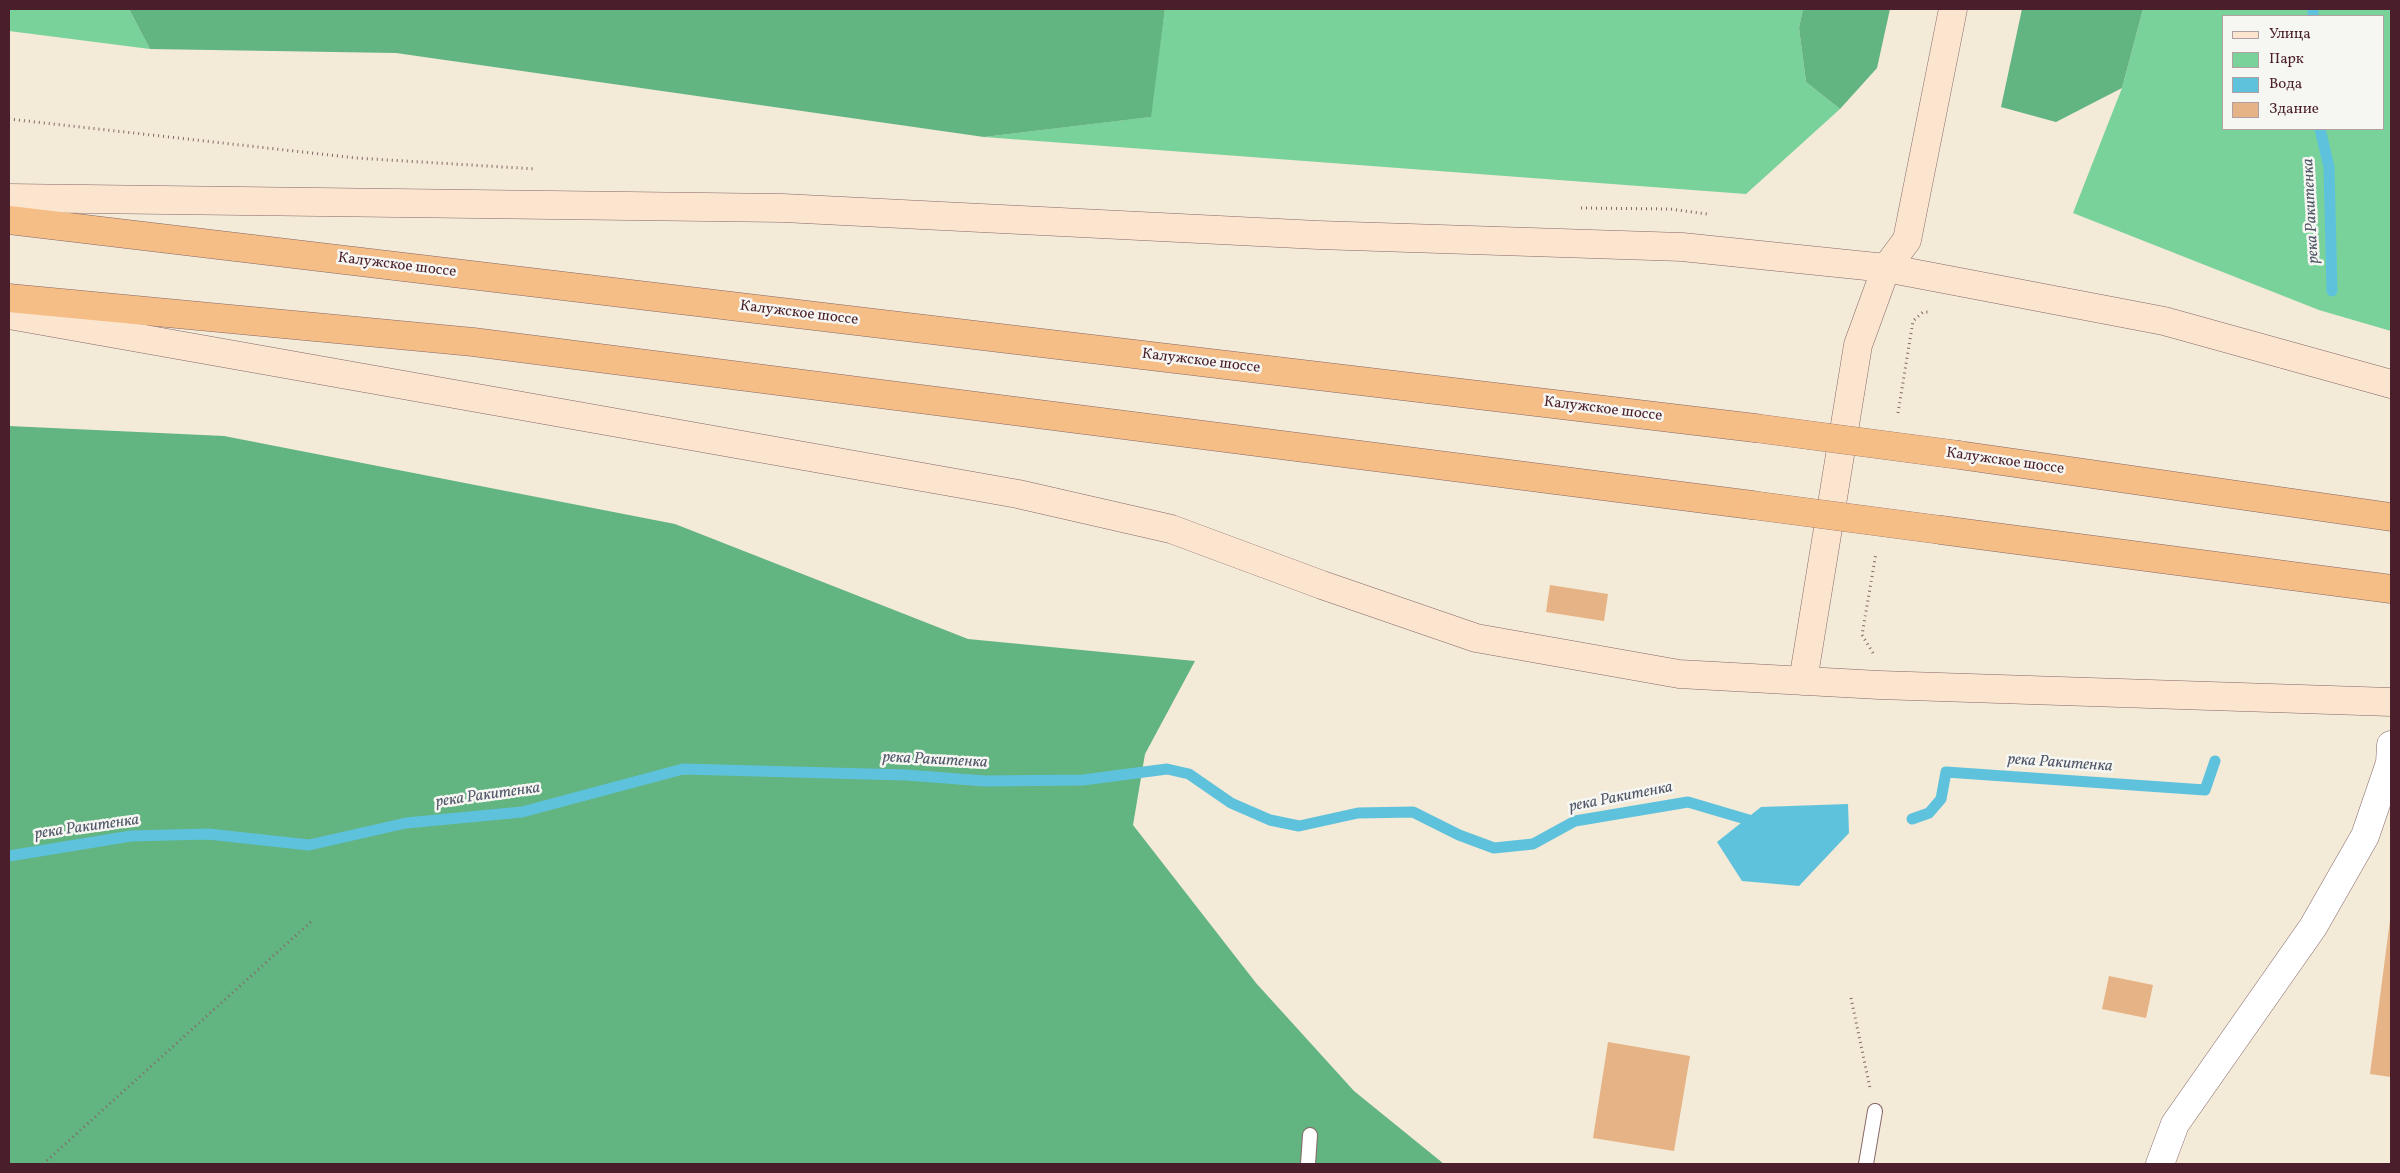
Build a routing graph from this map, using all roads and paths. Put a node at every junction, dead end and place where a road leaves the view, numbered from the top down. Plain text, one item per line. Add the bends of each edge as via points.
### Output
1 (1952, 9) edge
2 (9, 120) edge
3 (356, 158) dead end
4 (9, 198) edge
5 (9, 220) edge
6 (1886, 268) junction
7 (9, 298) edge
8 (9, 315) edge
9 (2391, 384) edge
10 (2391, 517) edge
11 (2391, 589) edge
12 (1803, 681) junction
13 (2391, 702) edge
14 (2391, 745) edge
15 (313, 920) dead end
16 (1851, 998) dead end
17 (1875, 1111) joint
18 (1310, 1135) dead end
19 (43, 1164) edge
20 (1308, 1164) edge
21 (1866, 1164) edge
22 (2160, 1164) edge

1 - 6 street via 1907,240
2 - 3 path
4 - 6 street via 783,208 1318,235 1682,247
5 - 10 highway, Калужское шоссе, bridge via 1755,428
6 - 9 street via 2164,321
6 - 12 street via 1858,345
7 - 11 highway, bridge via 473,342
8 - 12 street via 1018,494 1171,530 1476,638 1680,674
12 - 13 street
14 - 22 street via 2390,763 2365,836 2313,926 2175,1124
15 - 19 path
16 - 17 path
17 - 21 lane
18 - 20 lane

